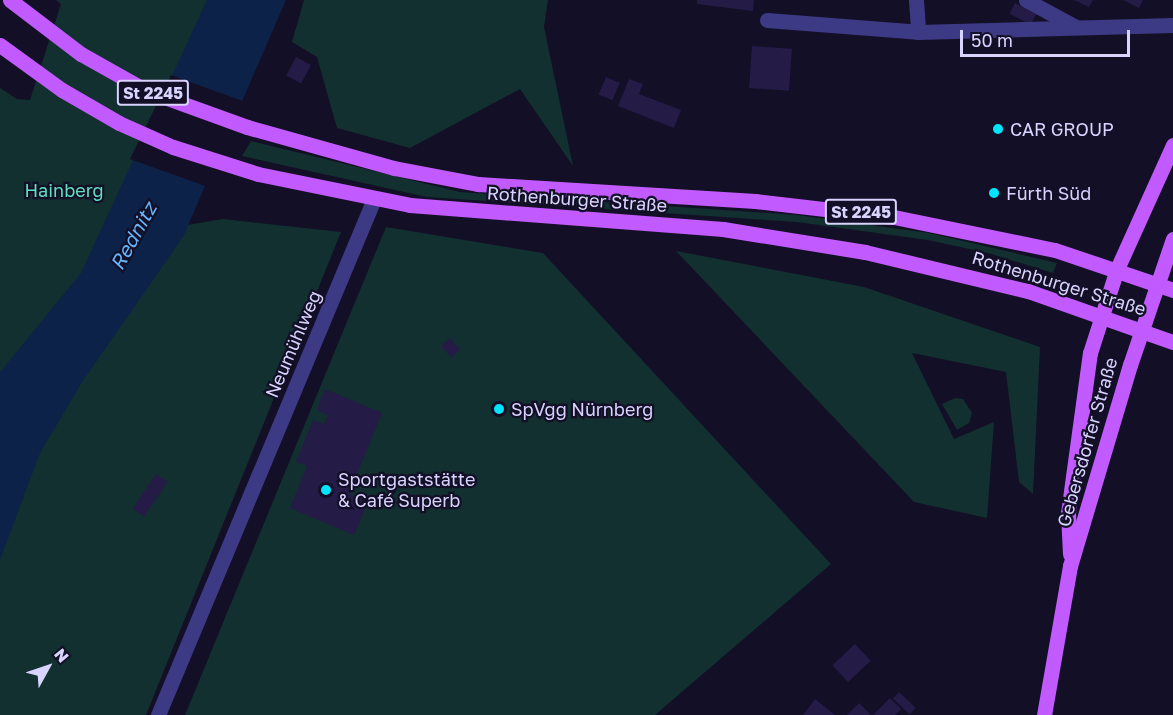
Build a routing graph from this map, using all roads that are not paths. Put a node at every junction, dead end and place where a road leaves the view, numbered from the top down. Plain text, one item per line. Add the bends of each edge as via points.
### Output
1 (10, 0) edge
2 (916, 0) edge
3 (1026, 0) edge
4 (767, 20) dead end
5 (1173, 25) edge
6 (1077, 28) junction
7 (918, 32) junction
8 (0, 45) edge
9 (1173, 145) edge
10 (374, 199) junction
11 (1173, 239) edge
12 (1117, 269) junction
13 (1156, 284) junction
14 (1173, 290) edge
15 (1101, 314) junction
16 (1141, 329) junction
17 (1173, 342) edge
18 (1070, 566) junction
19 (158, 715) edge
20 (1044, 715) edge

1 - 12 main road, Rothenburger Straße / St 2245 via 38,24 145,90 279,136 394,168 466,183 848,211 1014,240
2 - 7 street
3 - 6 street
4 - 7 street
5 - 6 street
6 - 7 street
8 - 10 main road, Rothenburger Straße / St 2245 via 90,107 147,137 258,174
9 - 12 main road, Gebersdorfer Straße
10 - 15 main road, Rothenburger Straße / St 2245 via 473,212 723,229 930,265
10 - 19 street, Neumühlweg
11 - 13 main road, Gebersdorfer Straße
12 - 13 main road, Rothenburger Straße / St 2245
12 - 15 main road, Gebersdorfer Straße
13 - 14 main road, Rothenburger Straße / St 2245
13 - 16 main road, Gebersdorfer Straße
15 - 16 main road, Rothenburger Straße / St 2245
15 - 18 main road, Gebersdorfer Straße via 1090,353 1076,442 1068,513
16 - 17 main road, Rothenburger Straße / St 2245
16 - 18 main road, Gebersdorfer Straße
18 - 20 main road, Gebersdorfer Straße

